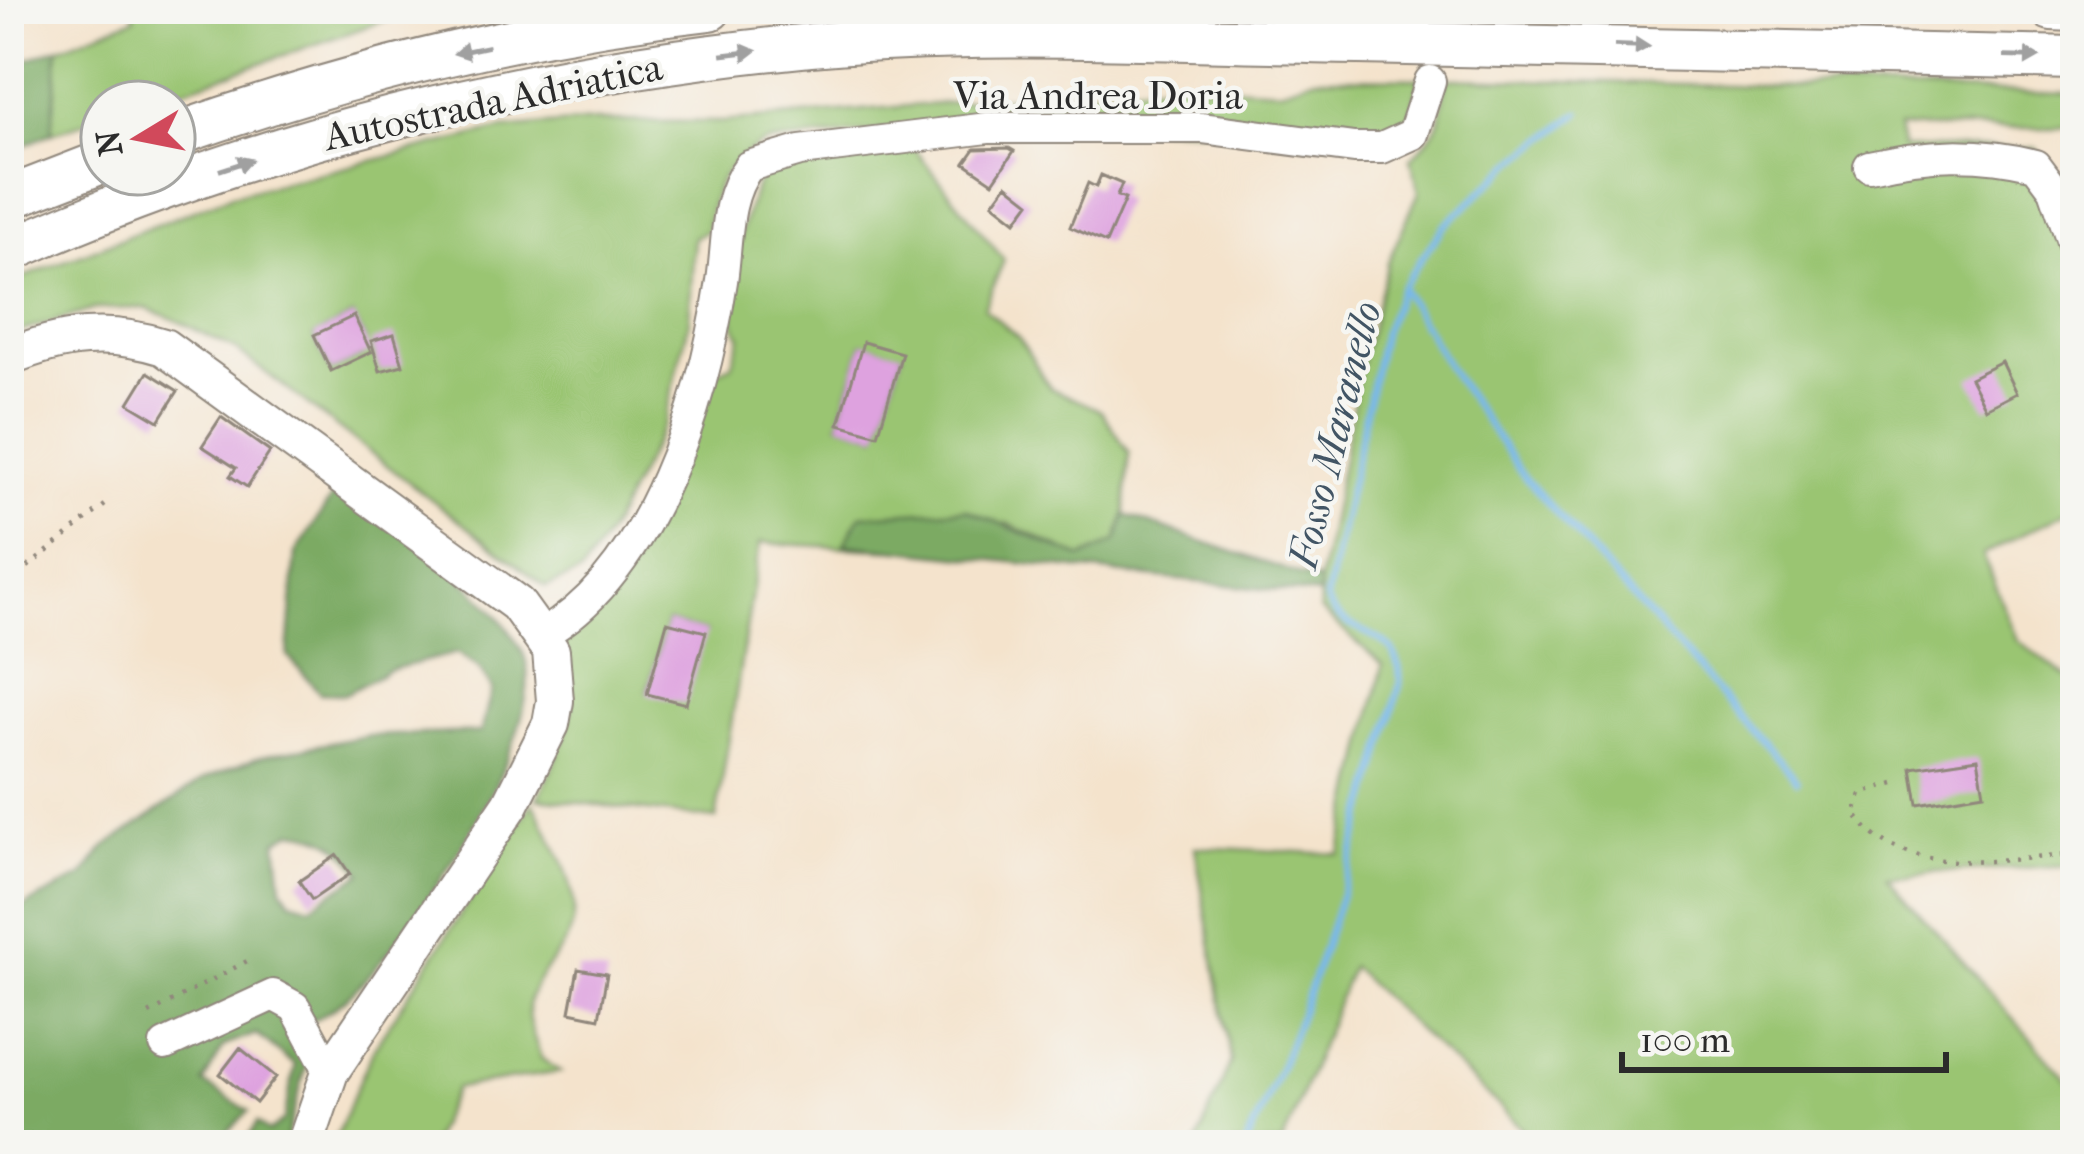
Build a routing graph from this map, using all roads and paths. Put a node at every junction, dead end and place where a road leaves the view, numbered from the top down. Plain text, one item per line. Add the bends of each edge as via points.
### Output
1 (710, 9) edge
2 (2051, 9) edge
3 (2075, 10) edge
4 (2075, 58) edge
5 (1430, 81) tunnel mouth
6 (198, 127) edge
7 (1868, 166) dead end
8 (78, 171) edge
9 (9, 198) edge
10 (2075, 250) edge
11 (9, 251) edge
12 (9, 357) edge
13 (110, 501) dead end
14 (9, 582) edge
15 (543, 634) junction
16 (1895, 784) dead end
17 (2075, 855) edge
18 (247, 961) dead end
19 (149, 1015) dead end
20 (165, 1045) dead end
21 (330, 1072) junction
22 (305, 1145) edge

1 -> 6 highway, Autostrada Adriatica via 415,63
2 - 3 highway
11 -> 4 highway, Autostrada Adriatica via 163,188 351,129 569,80 794,46 1149,38
5 - 15 street, Via Andrea Doria via 1413,134 1382,148 1202,128 988,128 761,158 739,179 731,204 710,347 666,484 619,562
7 - 10 street via 1988,154 2036,165 2054,189
8 - 9 highway
12 - 15 main road via 108,334 164,347 518,604
13 - 14 path
15 - 21 main road via 555,701 536,760
16 - 17 path via 1861,794 1855,812 1899,852
18 - 19 path
20 - 21 street via 273,995 295,1007
21 - 22 main road

